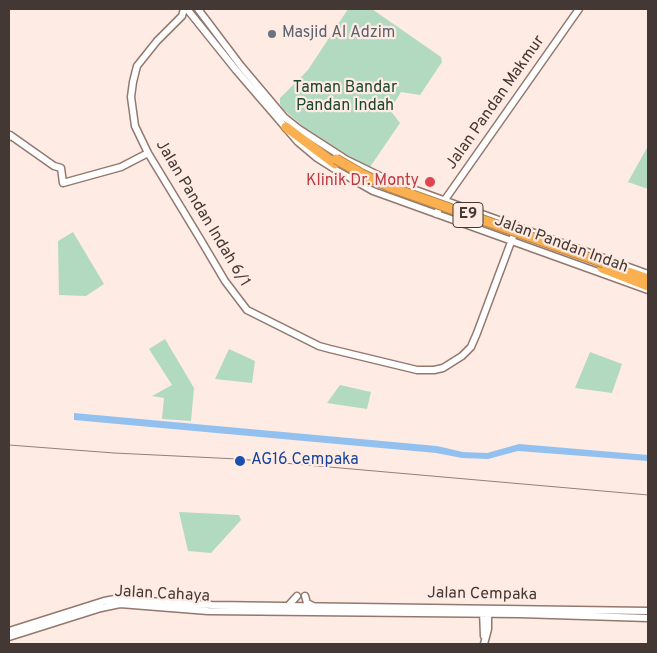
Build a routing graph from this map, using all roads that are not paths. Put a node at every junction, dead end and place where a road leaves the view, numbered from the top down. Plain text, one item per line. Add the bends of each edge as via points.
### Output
1 (186, 9) edge
2 (198, 9) edge
3 (579, 9) edge
4 (182, 16) junction
5 (194, 16) junction
6 (286, 127) junction
7 (299, 129) junction
8 (9, 136) edge
9 (148, 153) junction
10 (336, 162) junction
11 (466, 170) junction
12 (414, 189) junction
13 (444, 200) junction
14 (409, 204) junction
15 (458, 206) junction
16 (436, 214) junction
17 (517, 226) junction
18 (532, 232) junction
19 (511, 241) junction
20 (527, 247) junction
21 (603, 266) junction
22 (648, 274) edge
23 (648, 279) edge
24 (648, 286) edge
25 (648, 290) edge
26 (297, 596) dead end
27 (305, 596) dead end
28 (288, 606) junction
29 (314, 606) junction
30 (299, 607) junction
31 (486, 611) junction
32 (648, 611) edge
33 (283, 613) junction
34 (319, 613) junction
35 (472, 614) junction
36 (648, 618) edge
37 (483, 624) junction
38 (9, 631) edge
39 (9, 637) edge
40 (484, 637) junction
41 (484, 644) edge

1 - 4 main road, Jalan Pandan Indah 6/1
1 - 5 main road, Jalan Pandan Indah
2 - 7 main road, Jalan Pandan Indah via 267,98
3 - 11 main road, Jalan Pandan Makmur
4 - 5 main road
4 - 9 main road, Jalan Pandan Indah 6/1 via 144,56 137,66 133,82 131,97 135,126
5 - 6 main road, Jalan Pandan Indah
6 - 10 highway, E9
6 - 14 main road, Jalan Pandan Indah via 298,142 336,170 367,188
7 - 10 highway, E9
7 - 12 main road, Jalan Pandan Indah via 363,168
8 - 9 main road via 62,168 63,183 121,166
9 - 19 main road, Jalan Pandan Indah 6/1 via 244,307 330,349 417,370 434,370 454,363 471,347
10 - 21 highway, E9, bridge via 390,187
11 - 13 main road, Jalan Pandan Makmur
11 - 15 main road via 454,192 453,199
12 - 13 main road, Jalan Pandan Indah
12 - 14 main road via 416,199
13 - 15 main road, Jalan Pandan Indah
13 - 16 main road, Jalan Pandan Makmur
14 - 16 main road, Jalan Pandan Indah
15 - 17 main road, Jalan Pandan Indah
16 - 19 main road, Jalan Pandan Indah
17 - 18 main road, Jalan Pandan Indah
17 - 19 main road, Jalan Pandan Indah 6/1
18 - 20 main road via 525,238
18 - 22 main road, Jalan Pandan Indah
19 - 20 main road, Jalan Pandan Indah
20 - 25 main road, Jalan Pandan Indah
21 - 23 highway, E9
21 - 24 highway, E9
26 - 28 main road
27 - 29 main road via 307,603
28 - 30 main road, Jalan Cahaya
28 - 38 main road, Jalan Cahaya via 115,599
29 - 30 main road, Jalan Cahaya
29 - 31 main road, Jalan Cempaka
30 - 33 main road
30 - 34 main road
31 - 32 main road, Jalan Cempaka
31 - 35 main road, Jalan Cempaka
31 - 36 main road, Jalan Cempaka
31 - 37 main road
31 - 40 main road via 488,628
33 - 34 main road, Jalan Cahaya
33 - 39 main road, Jalan Cahaya via 120,604
34 - 35 main road, Jalan Cempaka
35 - 37 main road
37 - 40 main road
40 - 41 main road

